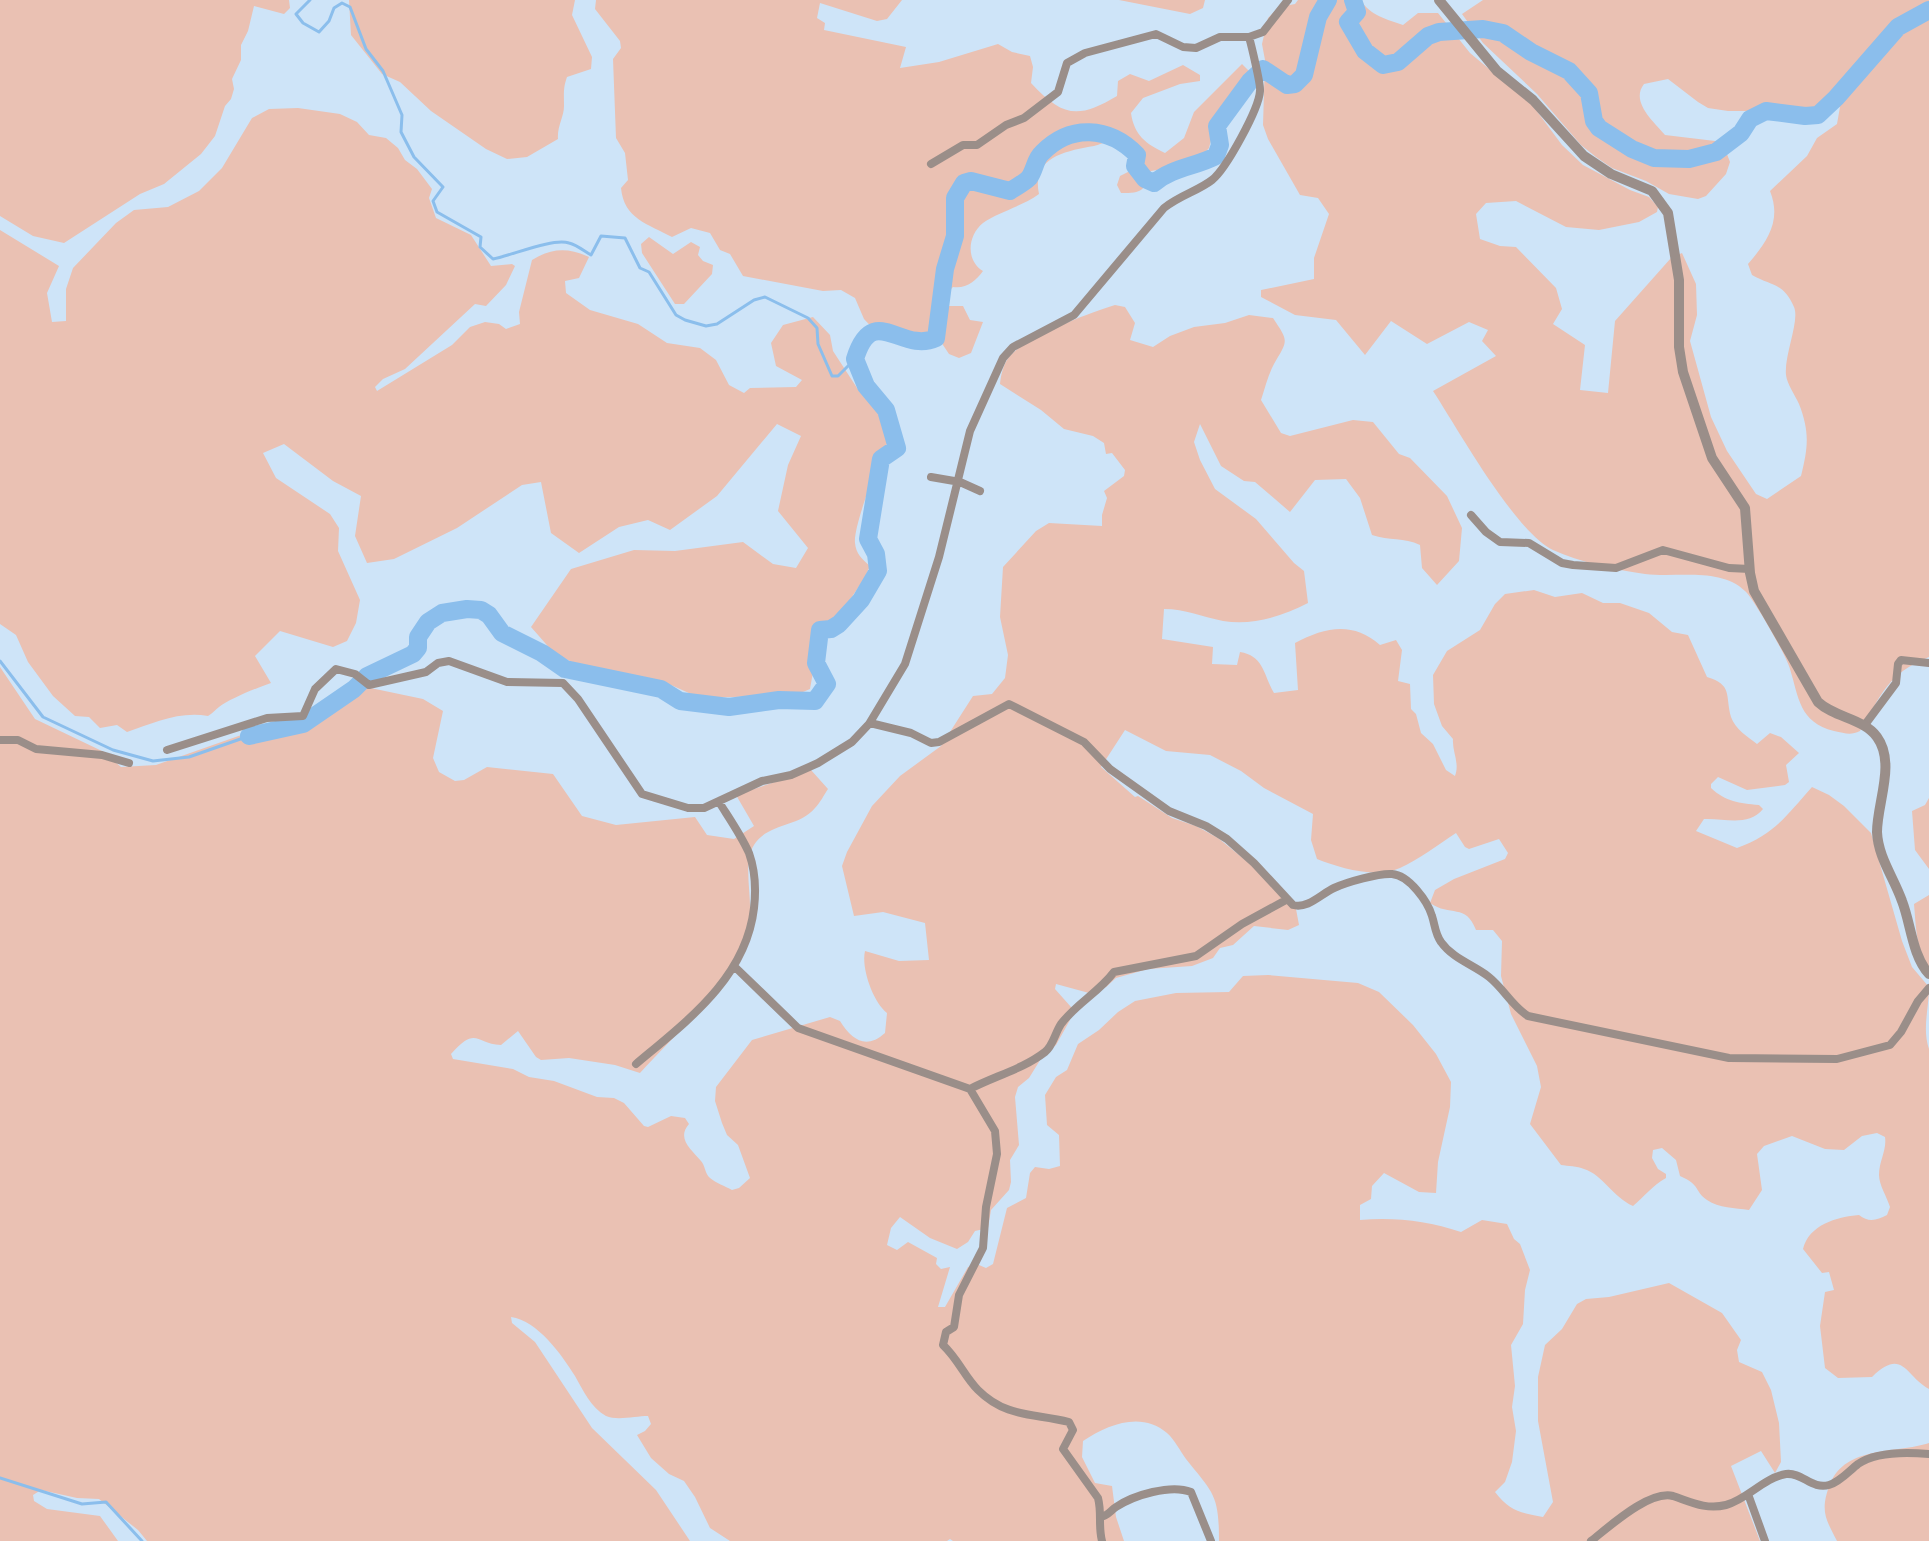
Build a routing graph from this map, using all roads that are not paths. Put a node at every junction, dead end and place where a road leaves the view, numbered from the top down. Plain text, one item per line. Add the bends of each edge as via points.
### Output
1 (1288, 0) edge
2 (1441, 3) edge
3 (1249, 37) junction
4 (931, 164) dead end
5 (931, 477) dead end
6 (957, 481) junction
7 (980, 491) dead end
8 (1471, 515) dead end
9 (1750, 569) junction
10 (1929, 663) edge
11 (870, 723) junction
12 (1864, 726) junction
13 (0, 740) edge
14 (167, 750) dead end
15 (129, 763) dead end
16 (719, 802) junction
17 (1286, 900) junction
18 (735, 967) junction
19 (1929, 974) edge
20 (1929, 987) edge
21 (636, 1064) dead end
22 (970, 1089) junction
23 (1929, 1455) edge
24 (1748, 1494) junction
25 (1100, 1517) junction
26 (1102, 1541) edge
27 (1211, 1541) edge
28 (1591, 1541) edge
29 (1765, 1541) edge

1 - 3 street via 1263,32
2 - 9 street via 1497,71 1533,100 1592,163 1652,192 1668,213 1679,280 1683,372 1712,458 1745,508
3 - 4 street via 1220,37 1196,48 1183,48 1156,34 1085,53 1067,63 1058,92 1024,118 977,145 963,146
3 - 6 street via 1260,83 1256,107 1218,174 1164,208 1074,315 1007,352 970,431
5 - 6 street
6 - 7 street
6 - 11 street via 939,557 905,664
8 - 9 street via 1500,542 1529,543 1562,563 1616,567 1663,550 1722,567
9 - 12 street via 1761,606 1818,702
10 - 12 street via 1901,660 1896,683
11 - 16 street via 852,742 818,763 791,775 762,781
11 - 17 street via 911,733 931,743 939,742 1009,704 1084,742 1110,769 1169,811 1227,839
12 - 19 street via 1878,738 1884,761 1879,844 1906,911 1920,960
13 - 15 street via 18,740 36,748 102,755
14 - 16 street via 267,718 303,716 315,689 336,669 355,674 369,685 426,672 449,661 507,682 563,683 642,794 696,810
16 - 18 street via 749,855 756,891 752,924
17 - 20 street via 1298,906 1346,883 1380,875 1402,876 1427,904 1440,942 1489,977 1516,1009 1528,1016 1729,1058 1837,1059 1879,1049 1894,1041
17 - 22 street via 1196,956 1114,972 1062,1023 1044,1053
18 - 21 street via 681,1026
18 - 22 street via 798,1028
22 - 25 street via 995,1131 997,1154 986,1207 983,1248 959,1295 954,1327 946,1332 943,1345 976,1388 995,1404 1022,1415 1069,1422 1073,1430 1064,1449 1098,1498
23 - 24 street via 1873,1456 1828,1486 1816,1485 1794,1474 1774,1477
24 - 28 street via 1713,1507 1662,1495 1647,1500
24 - 29 street
25 - 26 street
25 - 27 street via 1153,1492 1182,1489 1191,1492

